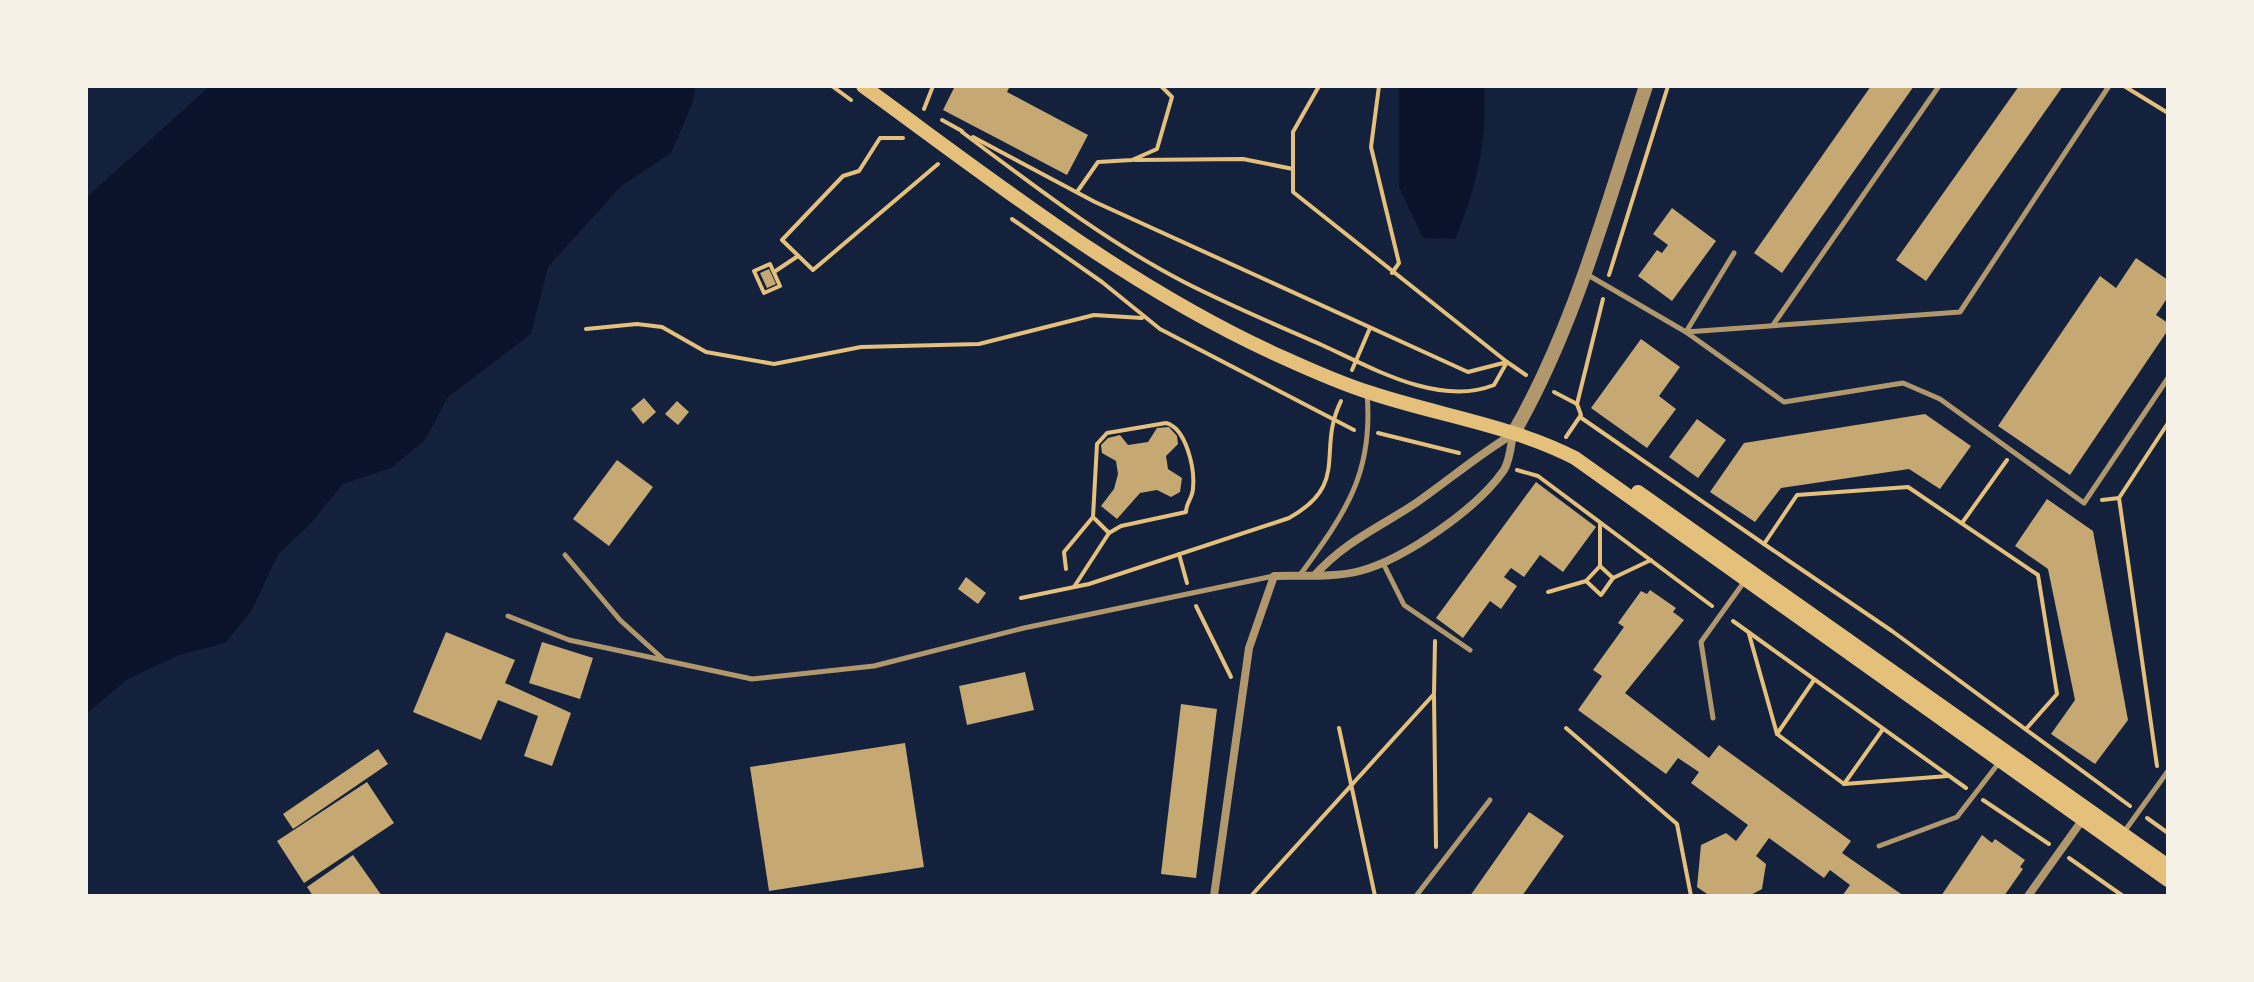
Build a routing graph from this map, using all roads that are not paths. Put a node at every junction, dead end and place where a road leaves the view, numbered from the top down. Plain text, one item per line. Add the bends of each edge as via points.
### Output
1 (863, 86) edge
2 (1646, 86) edge
3 (1939, 86) edge
4 (2109, 86) edge
5 (1734, 253) dead end
6 (1584, 272) junction
7 (1772, 325) junction
8 (1686, 332) junction
9 (2168, 378) edge
10 (1367, 392) junction
11 (1513, 434) junction
12 (1558, 449) junction
13 (565, 555) dead end
14 (1382, 563) junction
15 (1300, 575) junction
16 (1315, 575) junction
17 (1274, 576) junction
18 (1745, 581) junction
19 (508, 616) dead end
20 (1470, 650) dead end
21 (664, 660) junction
22 (1713, 718) dead end
23 (2000, 761) junction
24 (2168, 771) edge
25 (1490, 800) dead end
26 (2086, 816) junction
27 (2119, 838) junction
28 (1879, 846) dead end
29 (2168, 866) edge
30 (2168, 880) edge
31 (1214, 896) edge
32 (1416, 896) edge
33 (2028, 896) edge

1 - 10 main road via 1129,274 1206,320
2 - 6 street
3 - 7 lane
4 - 7 lane via 1960,312
5 - 8 lane
6 - 8 lane
6 - 11 street via 1541,385
7 - 8 lane
8 - 9 lane via 1784,402 1903,383 1940,399 2084,503
10 - 11 main road
10 - 15 lane via 1368,447 1355,496
11 - 12 main road
11 - 14 street via 1506,467 1488,489 1433,533
11 - 16 street via 1411,506 1356,537
12 - 18 main road
12 - 26 main road via 1583,453
13 - 21 lane via 620,620
14 - 16 street via 1361,571
14 - 20 lane via 1404,605
15 - 16 street
15 - 17 street
17 - 21 lane via 1024,628 874,666 752,679
17 - 31 street via 1249,648
18 - 22 lane via 1701,642
18 - 23 main road
19 - 21 lane via 569,640
23 - 26 main road
23 - 28 lane via 1957,817
24 - 27 lane
25 - 32 lane
26 - 27 main road
26 - 33 street
27 - 29 main road
27 - 30 main road

